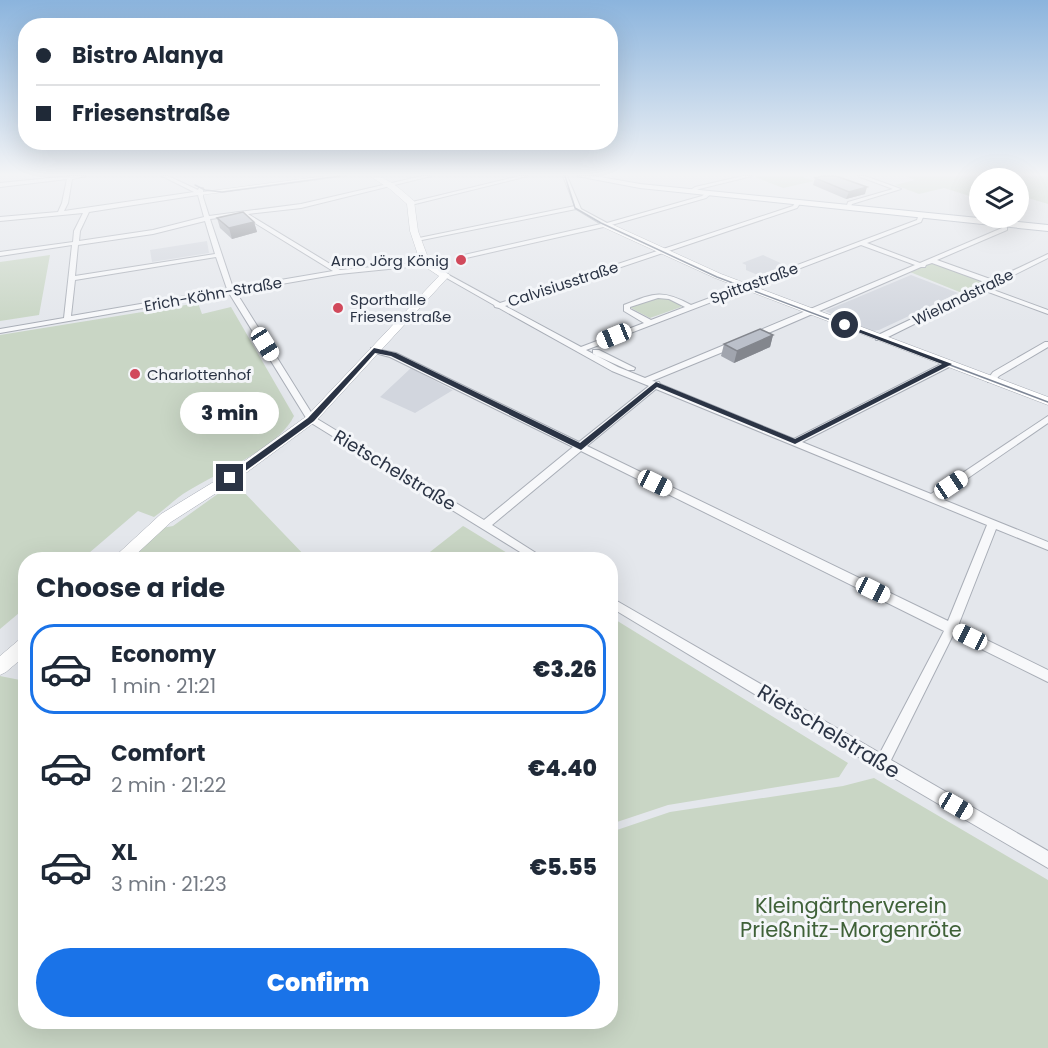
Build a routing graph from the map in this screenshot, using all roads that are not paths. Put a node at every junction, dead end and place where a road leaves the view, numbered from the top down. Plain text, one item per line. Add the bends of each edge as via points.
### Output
1 (80, 225) edge
2 (181, 225) edge
3 (210, 225) edge
4 (262, 225) edge
5 (413, 225) edge
6 (487, 225) edge
7 (606, 225) joint
8 (741, 225) edge
9 (909, 225) edge
10 (1029, 226) edge
11 (1005, 228) edge
12 (1048, 228) edge
13 (417, 239) junction
14 (76, 243) junction
15 (861, 243) junction
16 (663, 251) junction
17 (0, 254) edge
18 (219, 255) junction
19 (466, 255) dead end
20 (1047, 258) edge
21 (933, 261) junction
22 (426, 264) junction
23 (923, 266) junction
24 (339, 272) junction
25 (445, 275) junction
26 (72, 278) junction
27 (994, 283) junction
28 (459, 284) junction
29 (434, 286) junction
30 (745, 287) junction
31 (983, 288) junction
32 (232, 291) junction
33 (497, 306) junction
34 (690, 307) junction
35 (810, 312) junction
36 (1048, 312) edge
37 (67, 320) junction
38 (648, 322) junction
39 (0, 332) edge
40 (879, 338) junction
41 (1048, 344) edge
42 (582, 349) junction
43 (374, 350) junction
44 (948, 364) junction
45 (991, 380) junction
46 (652, 382) junction
47 (1048, 401) edge
48 (311, 419) junction
49 (1048, 419) edge
50 (795, 442) junction
51 (581, 447) junction
52 (932, 498) junction
53 (993, 524) junction
54 (486, 525) junction
55 (1048, 546) edge
56 (128, 552) edge
57 (529, 552) edge
58 (618, 606) edge
59 (951, 628) junction
60 (18, 651) edge
61 (0, 667) edge
62 (1048, 675) edge
63 (882, 763) junction
64 (1048, 860) edge

1 - 14 street
2 - 14 street
3 - 18 street, Rietschelstraße
4 - 24 street
5 - 13 street
6 - 13 street
7 - 16 street
7 - 19 street
8 - 16 street, Calvisiusstraße
9 - 15 street, Spittastraße
10 - 12 main road
11 - 21 street
13 - 22 street
14 - 17 street
14 - 26 street
15 - 23 street
15 - 30 street, Spittastraße
16 - 30 street
16 - 33 street, Calvisiusstraße
18 - 26 street
18 - 32 street, Rietschelstraße
20 - 27 street, Wielandstraße
21 - 23 street
21 - 27 street
22 - 24 street, Erich-Köhn-Straße
22 - 25 street
23 - 35 street
24 - 32 street, Erich-Köhn-Straße
25 - 28 street
25 - 29 street
26 - 37 street
27 - 31 street, Wielandstraße
28 - 29 street
28 - 33 street
29 - 43 street
30 - 34 street, Spittastraße
30 - 35 street
31 - 36 street
31 - 40 street, Wielandstraße
32 - 37 street, Erich-Köhn-Straße
32 - 48 street, Rietschelstraße
33 - 42 street
34 - 38 street, Spittastraße
34 - 38 street via 658,294 626,306 626,310
35 - 40 street
35 - 46 street
37 - 39 street, Erich-Köhn-Straße
38 - 42 street, Spittastraße
40 - 44 street
41 - 45 street
42 - 46 street via 615,369
43 - 48 street
43 - 51 street via 393,355
44 - 45 street
44 - 50 street
45 - 47 street
46 - 50 street
46 - 51 street
48 - 54 street, Rietschelstraße
48 - 56 street via 230,478 166,518
49 - 52 street
50 - 52 street
51 - 54 street
51 - 59 street
52 - 53 street
53 - 55 street
53 - 59 street
54 - 57 street, Rietschelstraße
58 - 63 street, Rietschelstraße
59 - 62 street
59 - 63 street
60 - 61 street
63 - 64 street, Rietschelstraße

